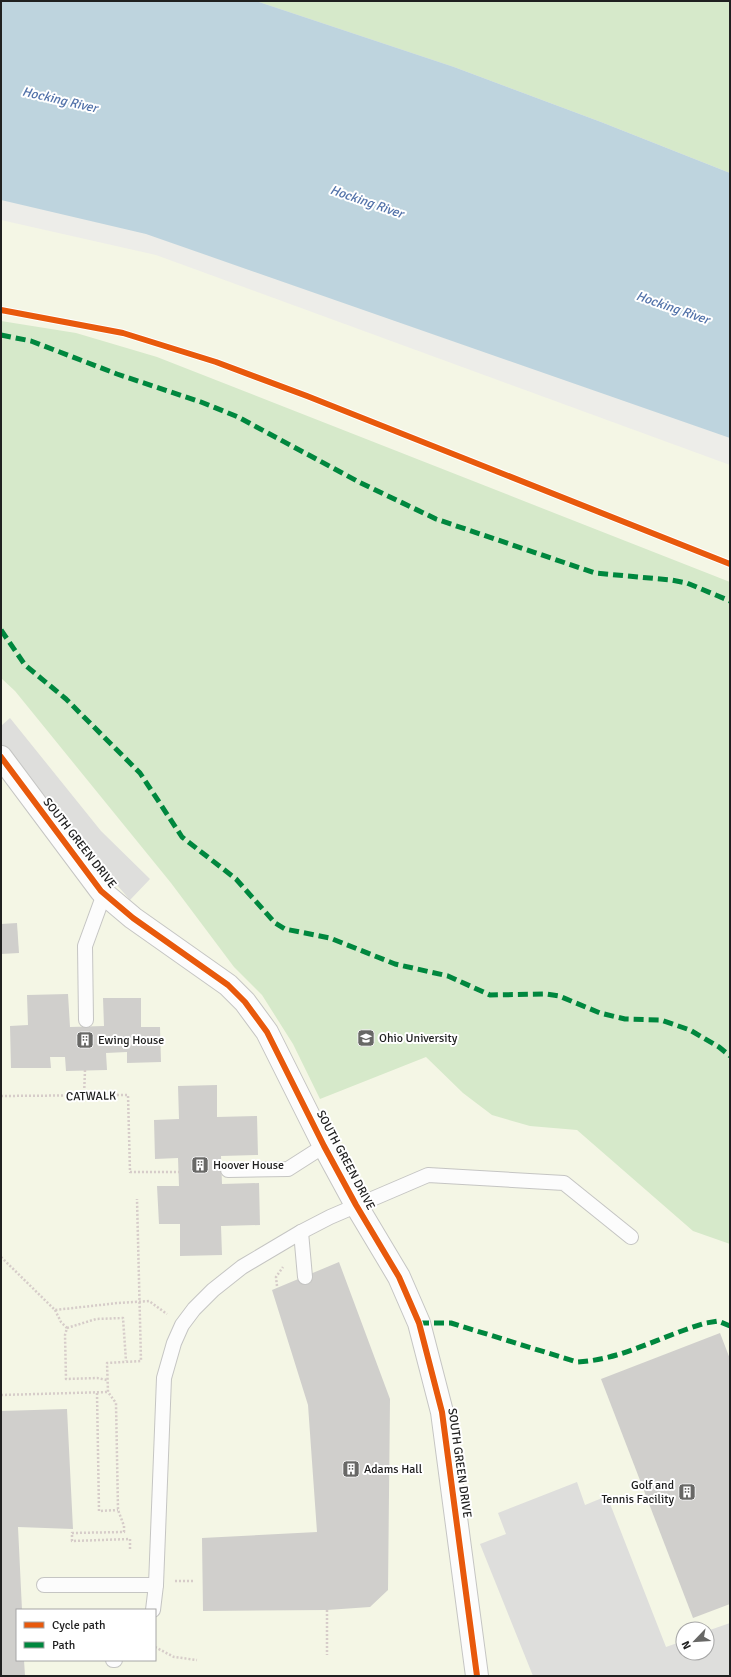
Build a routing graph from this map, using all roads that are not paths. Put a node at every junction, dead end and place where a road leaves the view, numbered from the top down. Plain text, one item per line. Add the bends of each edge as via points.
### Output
1 (1, 757) edge
2 (104, 894) junction
3 (86, 1020) dead end
4 (324, 1146) junction
5 (228, 1170) dead end
6 (356, 1205) junction
7 (301, 1232) junction
8 (631, 1237) dead end
9 (305, 1277) dead end
10 (44, 1584) dead end
11 (156, 1585) junction
12 (153, 1609) edge
13 (477, 1676) edge

1 - 2 street, SOUTH GREEN DRIVE
2 - 3 lane via 85,946
2 - 4 street, SOUTH GREEN DRIVE via 133,918 228,985 245,1002 268,1032
4 - 5 lane via 288,1169
4 - 6 street, SOUTH GREEN DRIVE
6 - 7 lane
6 - 8 lane via 428,1175 564,1183
6 - 13 street, SOUTH GREEN DRIVE via 400,1277 419,1324 433,1370 442,1412
7 - 9 lane
7 - 11 lane via 242,1267 213,1290 182,1324 174,1342 164,1378
10 - 11 lane
11 - 12 lane

